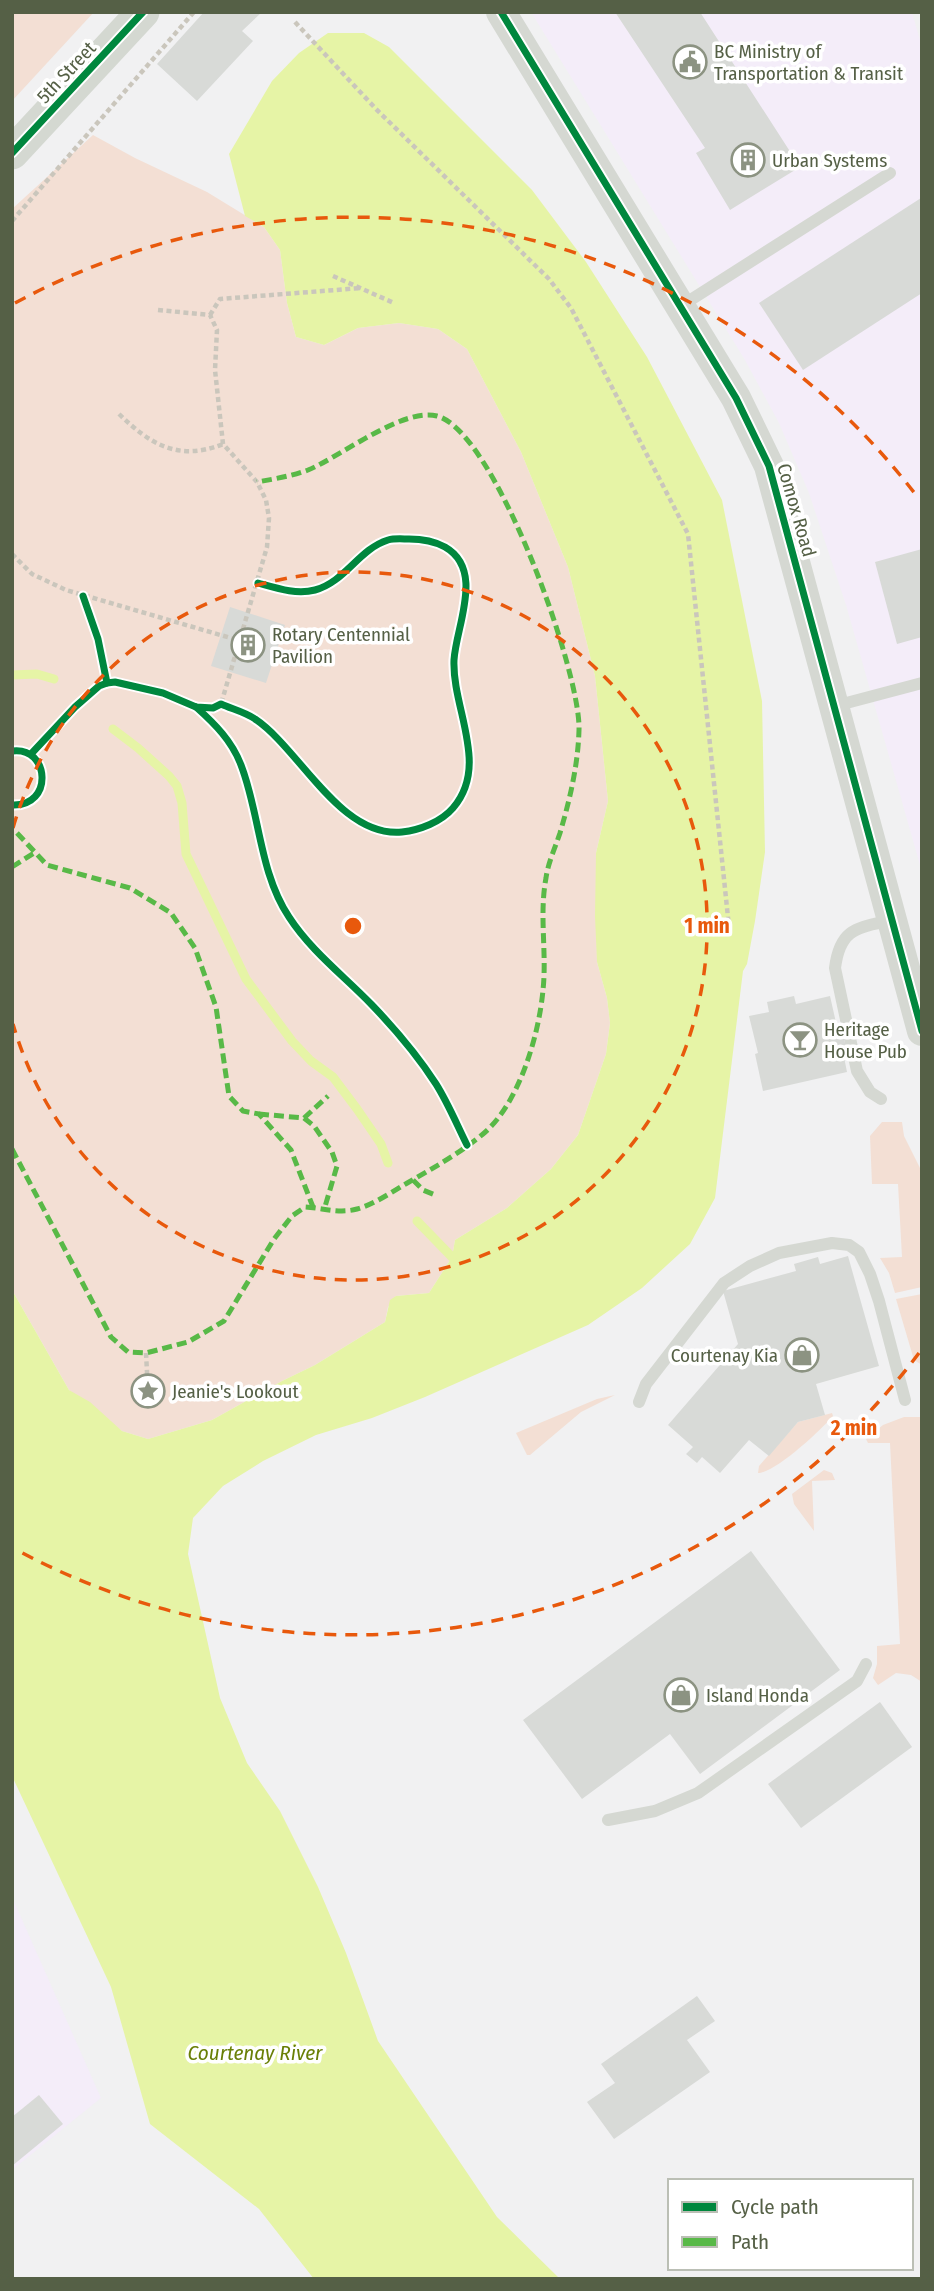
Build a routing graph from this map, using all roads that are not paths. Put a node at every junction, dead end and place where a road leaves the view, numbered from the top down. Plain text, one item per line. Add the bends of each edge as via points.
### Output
1 (143, 12) edge
2 (501, 12) edge
3 (12, 153) edge
4 (890, 173) dead end
5 (681, 306) junction
6 (922, 683) edge
7 (835, 706) junction
8 (892, 920) junction
9 (922, 1031) edge
10 (881, 1099) dead end
11 (905, 1400) dead end
12 (639, 1402) dead end
13 (866, 1664) dead end
14 (608, 1820) dead end

1 - 3 main road, 5th Street
2 - 5 street, Comox Road
4 - 5 lane
5 - 7 street, Comox Road via 736,398 769,466
6 - 7 lane
7 - 8 street, Comox Road
8 - 9 street, Comox Road
8 - 10 lane via 846,935 835,968 857,1071 870,1092
11 - 12 lane via 870,1274 859,1252 832,1243 779,1254 724,1283 646,1384
13 - 14 lane via 857,1681 698,1793 655,1811

